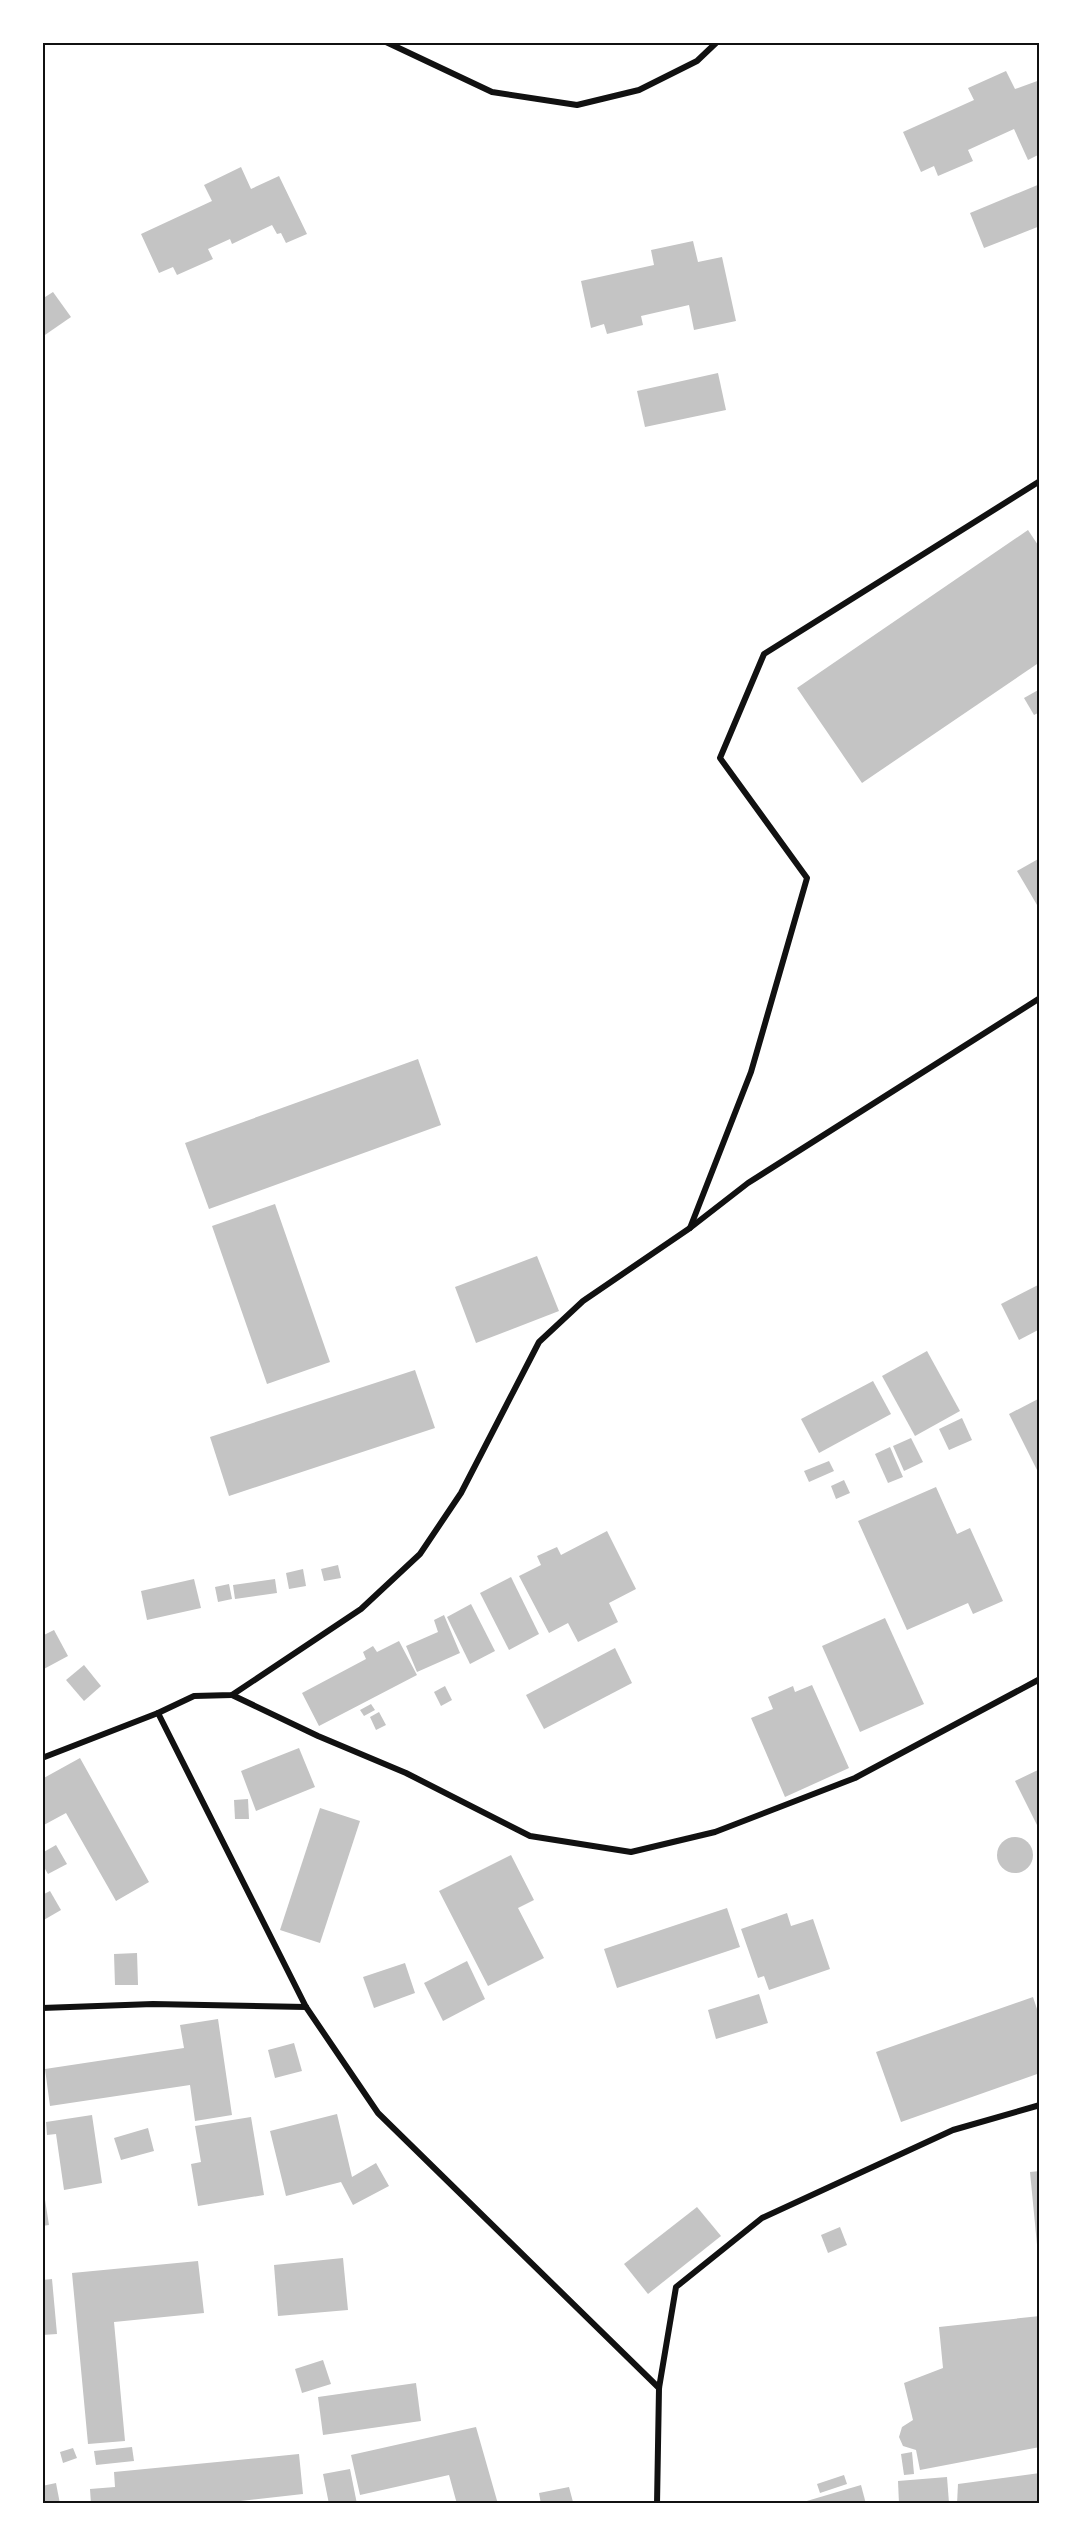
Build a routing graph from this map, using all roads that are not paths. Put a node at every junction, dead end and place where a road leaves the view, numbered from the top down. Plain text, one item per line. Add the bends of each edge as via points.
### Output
1 (386, 42) edge
2 (717, 42) edge
3 (1040, 481) edge
4 (1040, 998) edge
5 (690, 1228) junction
6 (1040, 1679) edge
7 (232, 1695) junction
8 (158, 1713) junction
9 (42, 1758) edge
10 (306, 2007) junction
11 (42, 2008) edge
12 (1040, 2105) edge
13 (659, 2388) junction
14 (657, 2504) edge

1 - 2 street via 492,92 577,105 639,90 697,61
3 - 5 street via 764,654 720,758 807,878 751,1072
4 - 5 street via 748,1183
5 - 7 street via 583,1301 539,1342 461,1493 420,1554 361,1609
6 - 7 street via 855,1778 715,1832 632,1852 530,1836 406,1773
7 - 8 street via 194,1696
8 - 9 street
8 - 10 street
10 - 11 street via 153,2004
10 - 13 street via 378,2113
12 - 13 street via 953,2130 762,2218 676,2287
13 - 14 street

